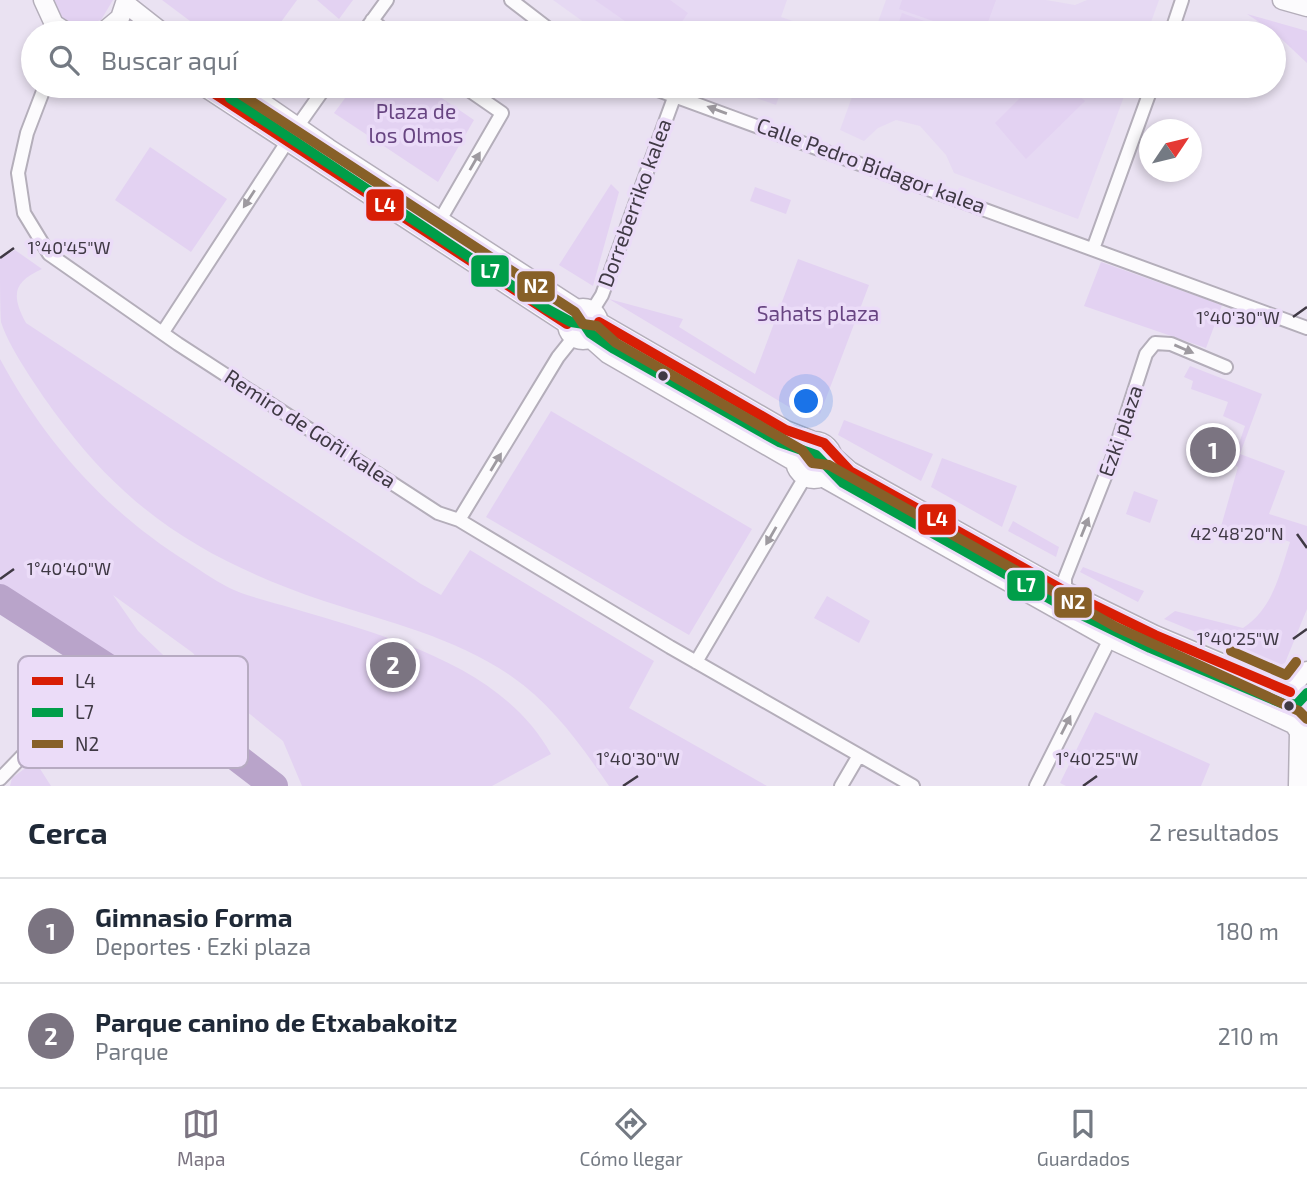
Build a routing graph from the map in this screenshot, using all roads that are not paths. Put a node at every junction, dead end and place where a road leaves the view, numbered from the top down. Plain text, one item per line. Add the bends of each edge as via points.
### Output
1 (43, 0) edge
2 (387, 0) edge
3 (511, 0) edge
4 (1182, 0) edge
5 (1282, 0) edge
6 (126, 2) edge
7 (1307, 7) edge
8 (372, 20) edge
9 (53, 21) edge
10 (118, 21) edge
11 (149, 21) edge
12 (538, 21) edge
13 (1175, 21) edge
14 (40, 98) edge
15 (221, 98) edge
16 (255, 98) edge
17 (318, 98) edge
18 (480, 98) edge
19 (674, 98) edge
20 (686, 98) edge
21 (1148, 98) edge
22 (297, 127) junction
23 (287, 142) junction
24 (440, 220) junction
25 (1093, 249) junction
26 (583, 323) junction
27 (1307, 328) edge
28 (163, 332) junction
29 (1226, 367) dead end
30 (811, 440) junction
31 (833, 456) junction
32 (808, 472) junction
33 (459, 520) junction
34 (1065, 591) junction
35 (1110, 639) junction
36 (696, 662) junction
37 (1307, 671) edge
38 (1290, 692) junction
39 (1299, 732) edge
40 (858, 757) junction
41 (18, 760) edge
42 (0, 779) edge
43 (841, 786) edge
44 (913, 786) edge
45 (1036, 786) edge
46 (1298, 786) edge

1 - 9 main road
2 - 8 street
3 - 12 street
4 - 13 street
5 - 7 main road
6 - 10 main road
6 - 11 main road
14 - 28 street, Remiro de Goñi kalea via 18,173 24,213 49,254
15 - 23 main road
16 - 22 main road
17 - 22 street
24 -> 18 street via 502,113
19 - 26 street, Dorreberriko kalea via 602,295
25 -> 20 street, Calle Pedro Bidagor kalea
21 - 25 street
22 - 24 main road
23 - 26 main road
23 -> 28 street
24 - 26 main road
25 - 27 street, Calle Pedro Bidagor kalea
26 - 30 main road
26 - 32 main road via 608,354
33 -> 26 street
28 - 33 street, Remiro de Goñi kalea via 438,513
34 -> 29 street, Ezki plaza via 1065,578 1112,459 1146,354 1155,343 1171,344
30 - 31 main road via 824,443
30 - 32 main road via 800,446
31 - 32 main road via 832,469
31 - 34 main road via 850,471
32 - 35 main road
32 -> 36 street
33 - 36 street, Remiro de Goñi kalea
34 - 38 main road
35 - 39 main road
45 -> 35 street
36 - 40 street, Remiro de Goñi kalea
37 - 38 main road
38 - 39 main road via 1289,714
39 - 46 main road
40 - 43 street
40 - 44 street, Remiro de Goñi kalea
41 - 42 street

